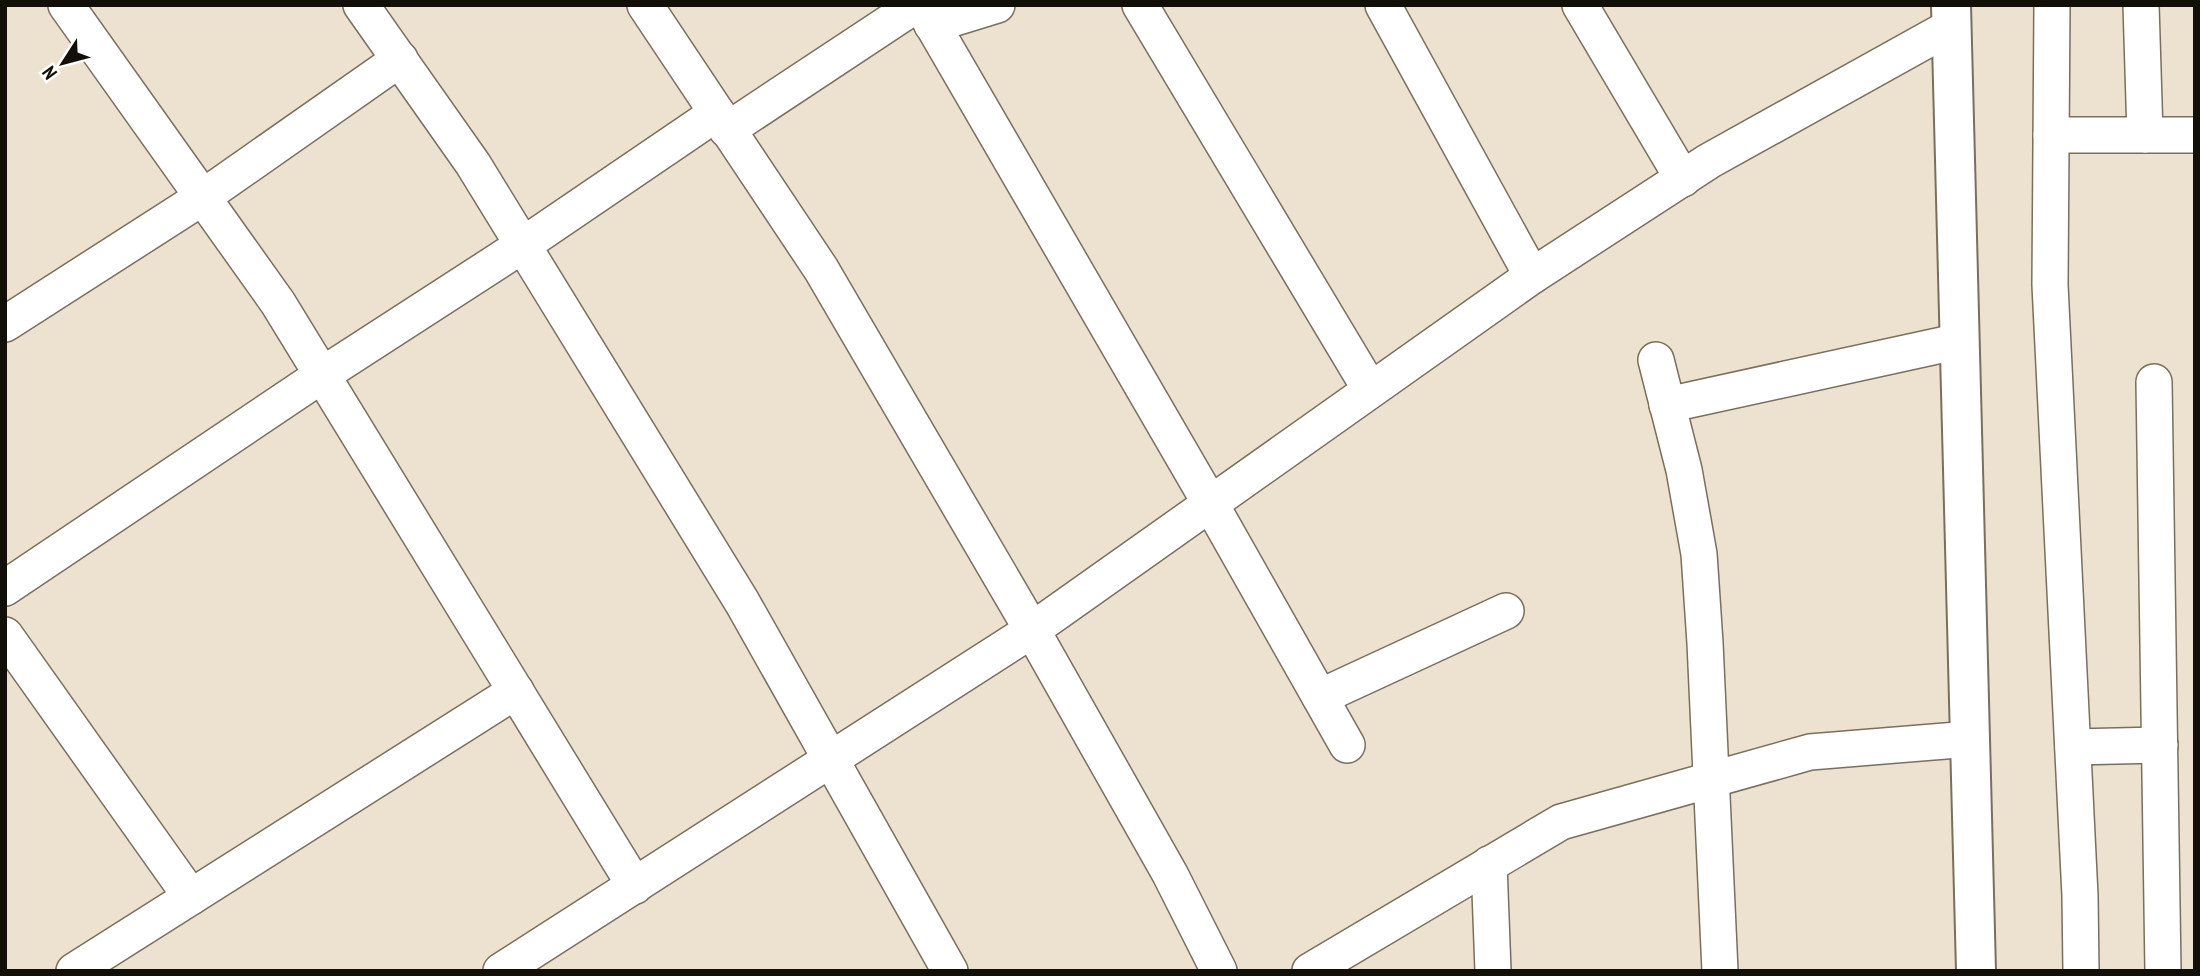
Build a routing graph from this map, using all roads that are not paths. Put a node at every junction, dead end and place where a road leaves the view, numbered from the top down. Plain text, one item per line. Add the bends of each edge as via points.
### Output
1 (66, 5) edge
2 (361, 5) edge
3 (645, 5) edge
4 (997, 5) edge
5 (1140, 5) edge
6 (1383, 5) edge
7 (1580, 5) edge
8 (2052, 5) edge
9 (2141, 5) edge
10 (923, 12) edge
11 (1951, 15) edge
12 (400, 59) junction
13 (722, 121) junction
14 (2051, 135) junction
15 (2145, 135) junction
16 (2195, 135) edge
17 (1683, 179) junction
18 (203, 197) junction
19 (523, 245) junction
20 (1532, 275) junction
21 (5, 324) edge
22 (1960, 341) junction
23 (1656, 360) dead end
24 (322, 375) junction
25 (2154, 382) dead end
26 (1370, 389) junction
27 (1667, 405) junction
28 (1210, 503) junction
29 (5, 588) edge
30 (1506, 611) dead end
31 (1032, 630) junction
32 (5, 635) edge
33 (516, 691) junction
34 (1320, 697) junction
35 (1970, 739) junction
36 (1347, 745) dead end
37 (2160, 745) junction
38 (2073, 747) junction
39 (831, 759) junction
40 (1711, 780) junction
41 (1489, 864) junction
42 (635, 886) junction
43 (191, 897) junction
44 (74, 971) edge
45 (501, 971) edge
46 (950, 971) edge
47 (1219, 971) edge
48 (1310, 971) edge
49 (1493, 971) edge
50 (1720, 971) edge
51 (1976, 971) edge
52 (2081, 971) edge
53 (2163, 971) edge

1 - 18 street
2 - 12 street
3 - 13 street
4 - 10 street
5 - 26 street
6 - 20 street
7 - 17 street
8 - 14 street
9 - 15 street
10 - 13 street
10 - 28 street
11 - 17 street
11 - 22 street
12 - 18 street
12 - 19 street
13 - 19 street
13 - 31 street via 821,269
14 - 15 street
14 - 38 street via 2050,285
15 - 16 street
17 - 20 street
18 - 21 street
18 - 24 street
19 - 24 street
19 - 39 street via 742,602
20 - 26 street
22 - 27 street
22 - 35 street
23 - 27 street
24 - 29 street
24 - 33 street
25 - 37 street
26 - 28 street
27 - 40 street via 1699,554
28 - 31 street
28 - 34 street
30 - 34 street
31 - 39 street
31 - 47 street via 1170,874
32 - 43 street
33 - 42 street
33 - 43 street
34 - 36 street
35 - 40 street via 1810,752
35 - 51 street
37 - 38 street
37 - 53 street
38 - 52 street
39 - 42 street
39 - 46 street
40 - 41 street via 1561,822
40 - 50 street
41 - 48 street
41 - 49 street
42 - 45 street
43 - 44 street

